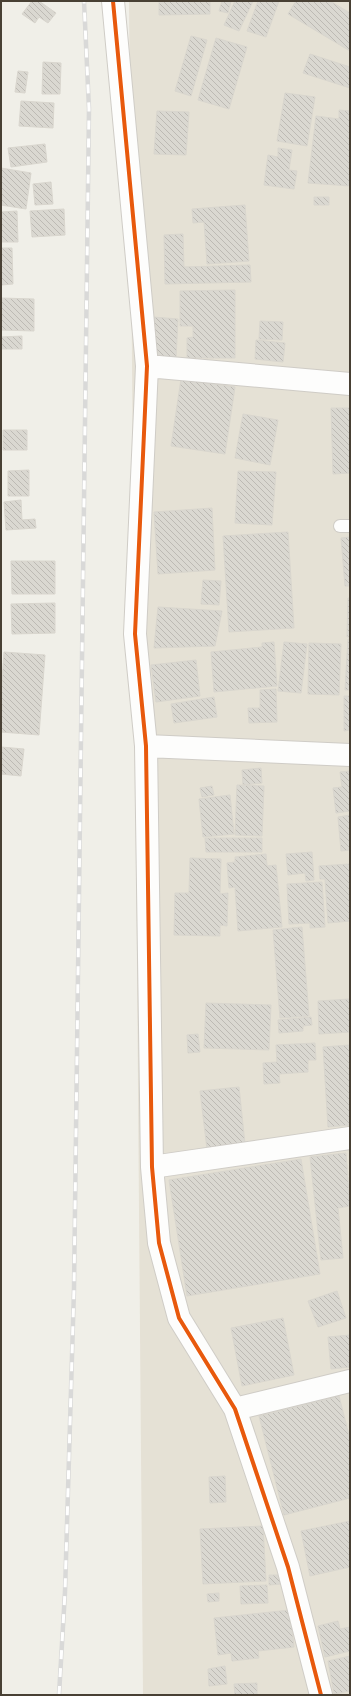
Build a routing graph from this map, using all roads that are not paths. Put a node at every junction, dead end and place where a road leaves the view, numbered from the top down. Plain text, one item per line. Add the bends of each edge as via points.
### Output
1 (113, 1) edge
2 (147, 366) junction
3 (350, 384) edge
4 (146, 746) junction
5 (350, 755) edge
6 (350, 1138) edge
7 (152, 1167) junction
8 (350, 1381) edge
9 (235, 1409) junction
10 (321, 1695) edge

1 - 2 street
2 - 3 street
2 - 4 street via 135,634
4 - 5 street
4 - 7 street
6 - 7 street
7 - 9 street via 159,1243 179,1318
8 - 9 street
9 - 10 street via 288,1567

